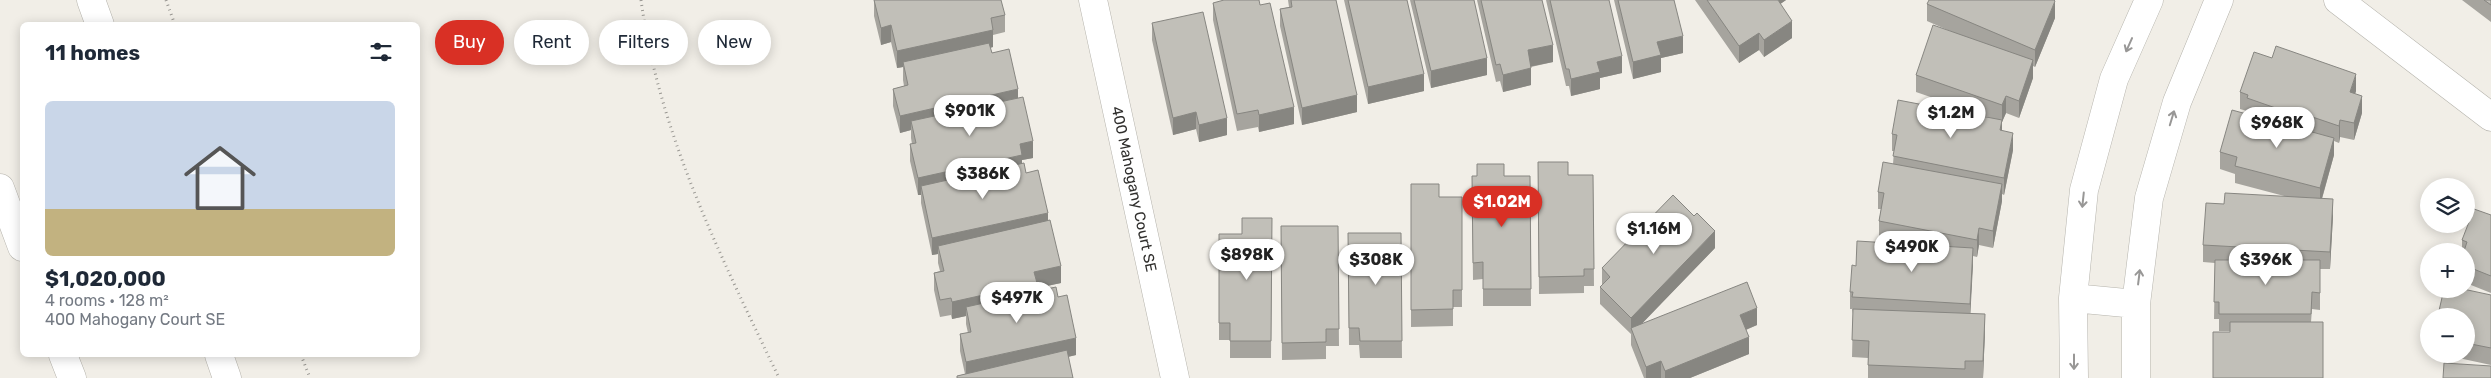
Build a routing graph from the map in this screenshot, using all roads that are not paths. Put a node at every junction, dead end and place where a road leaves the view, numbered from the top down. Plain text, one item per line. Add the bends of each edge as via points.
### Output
1 (91, 0) edge
2 (1093, 0) edge
3 (2149, 0) edge
4 (2219, 0) edge
5 (2338, 0) edge
6 (99, 22) edge
7 (2491, 117) edge
8 (0, 188) edge
9 (20, 242) edge
10 (2073, 298) junction
11 (2136, 304) junction
12 (64, 357) edge
13 (220, 357) edge
14 (72, 378) edge
15 (227, 378) edge
16 (1175, 378) edge
17 (2074, 378) edge
18 (2136, 378) edge

1 - 6 street
2 - 16 street, 400 Mahogany Court SE
3 -> 10 street via 2114,79 2084,190
11 -> 4 street via 2149,198 2177,102
5 - 7 street
8 - 9 street
10 - 11 street
10 -> 17 street
11 - 18 street
12 - 14 street
13 - 15 street

